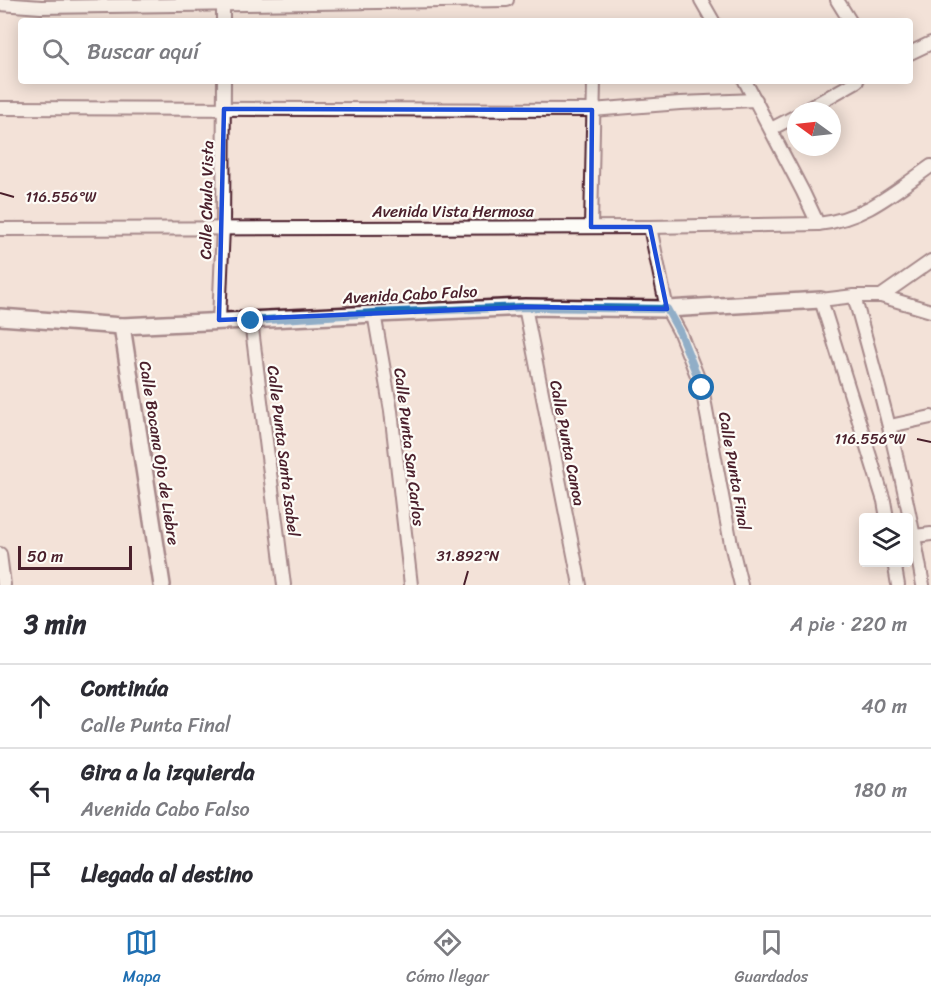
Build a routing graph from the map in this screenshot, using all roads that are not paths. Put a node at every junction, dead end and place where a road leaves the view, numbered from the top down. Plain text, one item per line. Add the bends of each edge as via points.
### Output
1 (507, 0) edge
2 (701, 0) edge
3 (837, 0) edge
4 (223, 2) edge
5 (0, 4) edge
6 (223, 18) edge
7 (711, 18) edge
8 (848, 18) edge
9 (931, 43) edge
10 (913, 52) edge
11 (224, 84) edge
12 (594, 84) edge
13 (747, 84) edge
14 (852, 84) edge
15 (756, 100) junction
16 (820, 102) edge
17 (0, 108) edge
18 (224, 109) junction
19 (592, 110) junction
20 (787, 121) edge
21 (771, 129) junction
22 (931, 166) edge
23 (818, 224) junction
24 (223, 227) junction
25 (591, 227) junction
26 (650, 227) junction
27 (0, 229) edge
28 (931, 261) edge
29 (854, 296) junction
30 (881, 296) junction
31 (821, 300) junction
32 (525, 307) junction
33 (667, 309) junction
34 (931, 311) edge
35 (374, 313) junction
36 (0, 317) edge
37 (219, 320) junction
38 (251, 321) junction
39 (122, 326) junction
40 (931, 417) edge
41 (890, 426) junction
42 (885, 513) edge
43 (931, 534) edge
44 (915, 536) junction
45 (0, 554) edge
46 (895, 567) edge
47 (4, 585) edge
48 (162, 585) edge
49 (284, 585) edge
50 (411, 585) edge
51 (580, 585) edge
52 (741, 585) edge
53 (898, 585) edge
54 (923, 585) edge

1 - 4 street
2 - 7 street
3 - 8 street
4 - 5 street via 41,7
4 - 6 street
9 - 10 street
11 - 18 street, Calle Chula Vista
12 - 19 street
13 - 15 street
14 - 16 street
15 - 19 street
15 - 21 street
17 - 18 street
18 - 19 street
18 - 24 street, Calle Chula Vista
19 - 25 street
20 - 21 street
21 - 23 street
22 - 23 street, Avenida Vista Hermosa via 875,207 836,222
23 - 26 street, Avenida Vista Hermosa
24 - 25 street, Avenida Vista Hermosa
24 - 27 street, Avenida Vista Hermosa
24 - 37 street, Calle Chula Vista
25 - 26 street, Avenida Vista Hermosa
26 - 33 street, Calle Punta Final
28 - 30 street
29 - 30 street
29 - 31 street
29 - 41 street
30 - 34 street
31 - 33 street, Avenida Cabo Falso
31 - 42 street
32 - 33 street, Avenida Cabo Falso
32 - 35 street, Avenida Cabo Falso
32 - 51 street, Calle Punta Canoa
33 - 52 street, Calle Punta Final via 702,388
35 - 38 street, Avenida Cabo Falso
35 - 50 street, Calle Punta San Carlos via 392,411
36 - 39 street, Avenida Cabo Falso
37 - 38 street, Avenida Cabo Falso
37 - 39 street, Avenida Cabo Falso
38 - 49 street, Calle Punta Santa Isabel
39 - 48 street, Calle Bocana Ojo de Liebre
40 - 41 street
41 - 44 street
43 - 44 street
44 - 54 street
45 - 47 street
46 - 53 street

